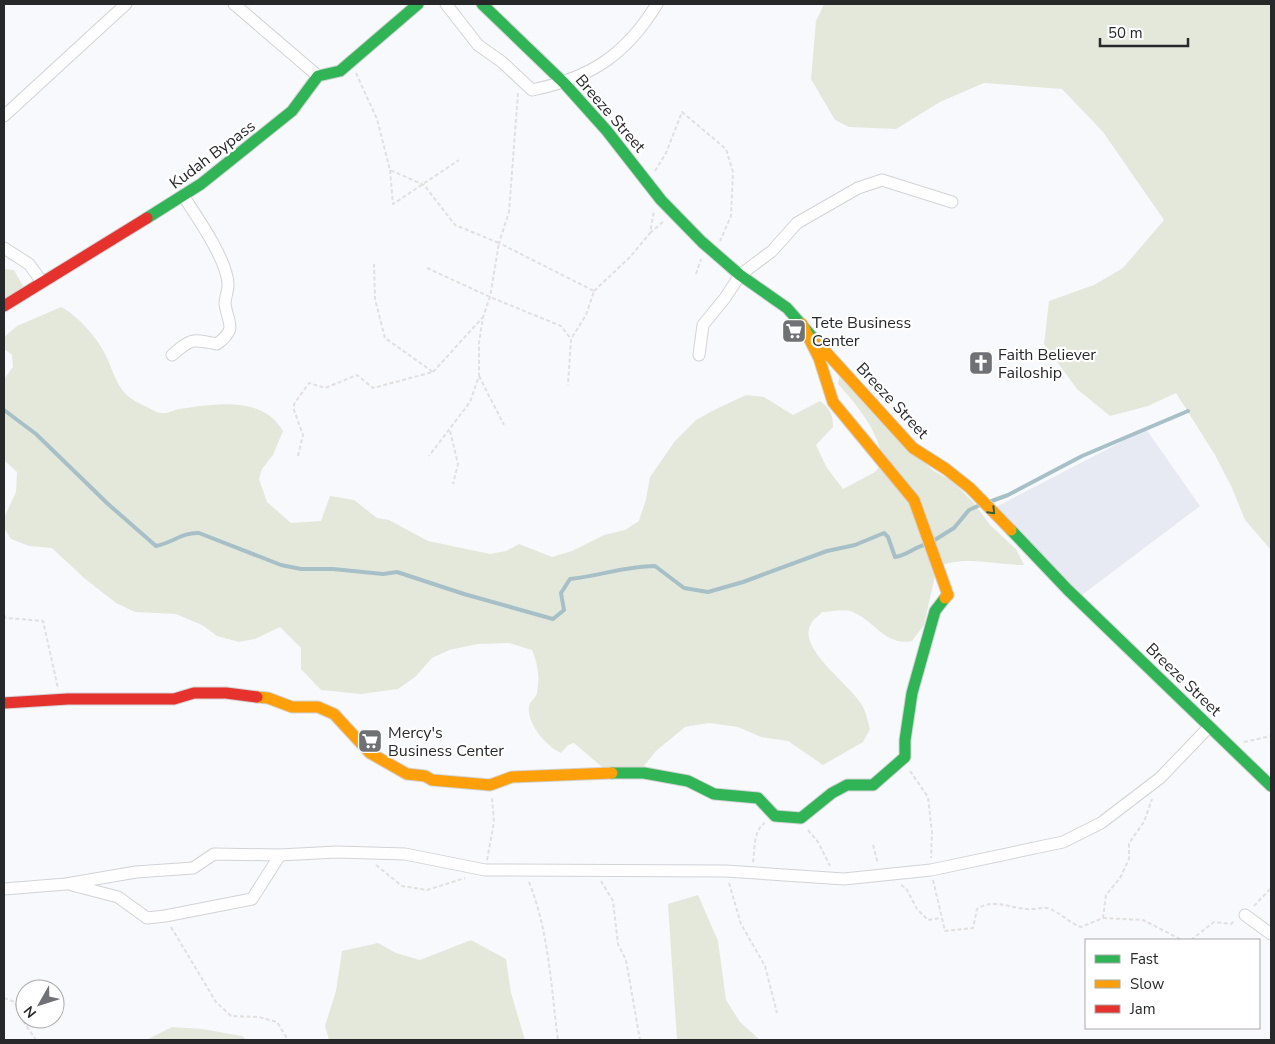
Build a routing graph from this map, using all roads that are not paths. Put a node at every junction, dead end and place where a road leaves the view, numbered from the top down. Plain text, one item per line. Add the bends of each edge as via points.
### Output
1 (126, 4) edge
2 (234, 4) edge
3 (418, 4) edge
4 (446, 4) edge
5 (482, 4) edge
6 (656, 4) edge
7 (318, 76) junction
8 (564, 83) junction
9 (4, 116) edge
10 (184, 196) junction
11 (952, 202) dead end
12 (4, 248) edge
13 (740, 275) junction
14 (42, 282) junction
15 (4, 306) edge
16 (802, 324) junction
17 (172, 355) dead end
18 (698, 355) dead end
19 (4, 703) edge
20 (1209, 727) junction
21 (1271, 786) edge
22 (280, 855) junction
23 (66, 884) junction
24 (4, 889) edge
25 (1245, 914) road end
26 (1271, 934) edge

1 - 9 street
2 - 7 street
3 - 7 street via 340,72
4 - 8 street via 478,45 532,90
5 - 8 street, Breeze Street
6 - 8 street via 625,44 599,68
7 - 10 street, Kudah Bypass via 292,111
8 - 13 street, Breeze Street via 649,182 660,200
10 - 14 street, Kudah Bypass
10 - 17 street via 220,259 228,284 225,304 231,320 227,336 217,344 188,341
11 - 13 street via 882,180 858,188 797,223 772,251
12 - 14 street via 29,264
13 - 16 street, Breeze Street via 787,308
13 - 18 street via 703,325
14 - 15 street, Kudah Bypass
16 - 19 street via 819,358 833,402 914,500 948,595 935,611 912,693 905,757 873,785 847,785 801,818 774,816 758,798 714,794 688,781 644,774 512,777 490,786 432,780 407,774 370,754 334,714 318,707 292,707 268,698 194,693 174,699
16 -> 20 street, Breeze Street via 913,448 970,488
20 - 21 street, Breeze Street
20 - 22 street via 1157,780 1102,823 1063,842 931,870 838,879 726,871 485,870 405,854 338,852
22 - 23 street via 214,854 193,868 136,872
22 - 23 street via 252,898 165,916 146,918 118,896
23 - 24 street
25 - 26 street

